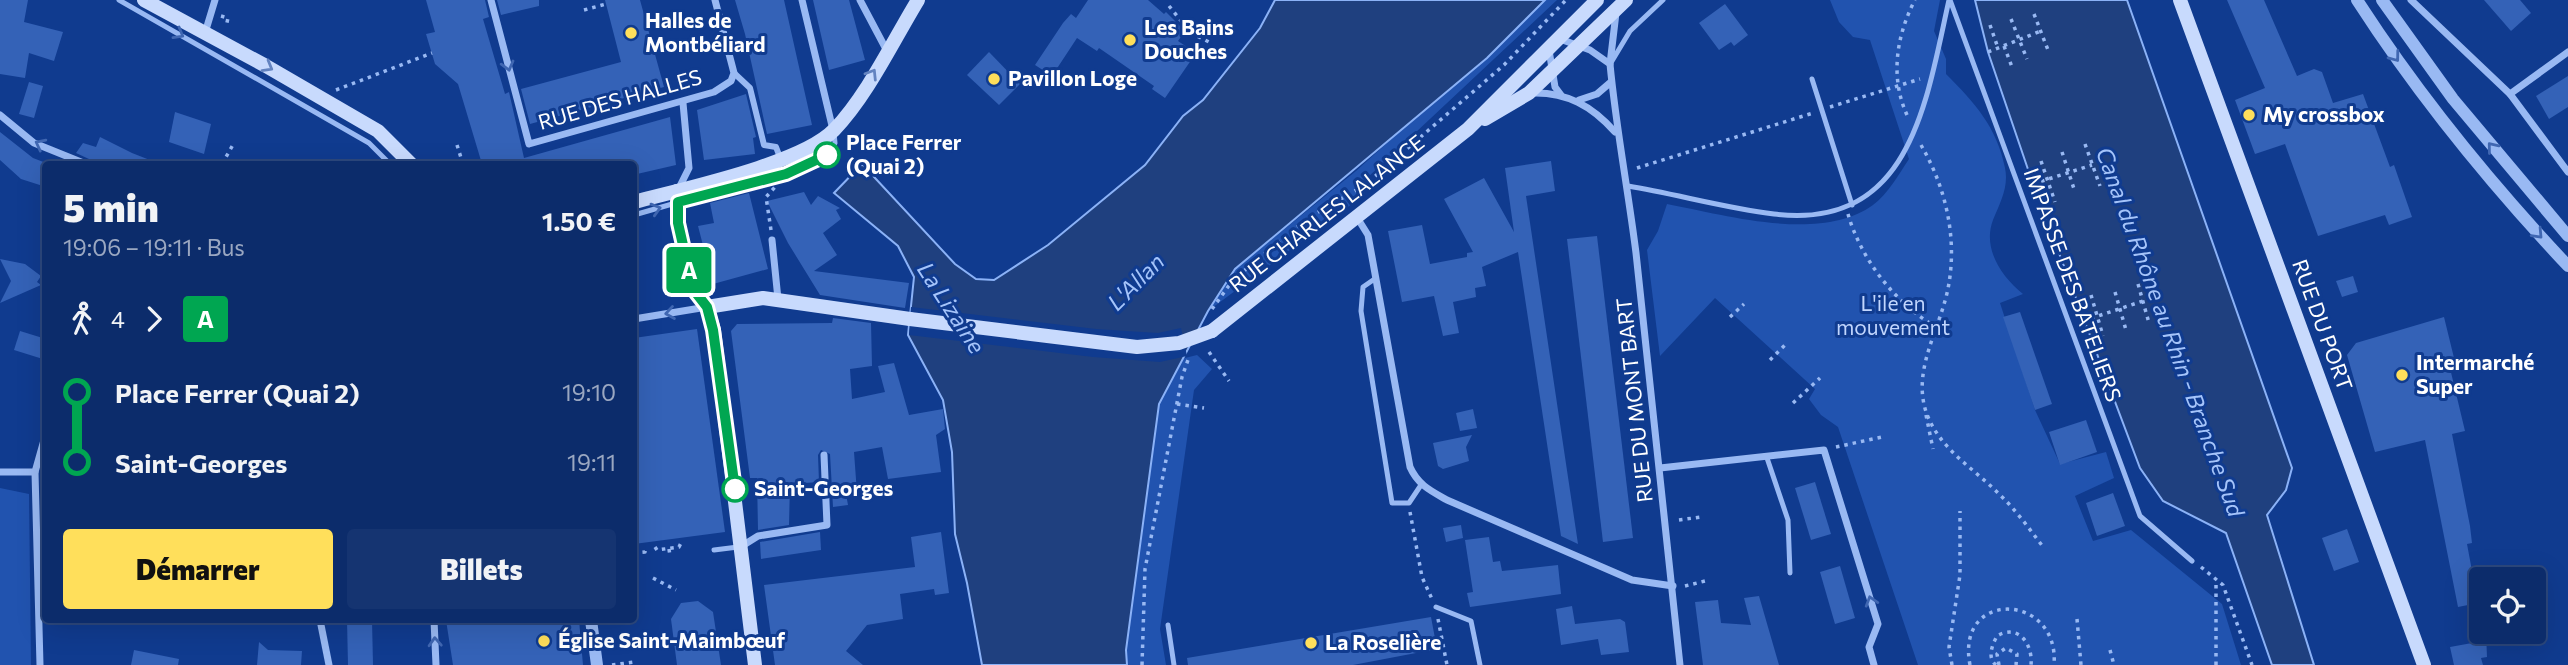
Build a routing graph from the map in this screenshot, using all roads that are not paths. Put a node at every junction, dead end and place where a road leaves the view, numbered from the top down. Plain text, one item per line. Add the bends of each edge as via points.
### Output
1 (119, 0) edge
2 (144, 0) edge
3 (215, 0) edge
4 (491, 0) edge
5 (715, 0) edge
6 (802, 0) edge
7 (860, 0) edge
8 (918, 0) edge
9 (1597, 0) edge
10 (1664, 0) edge
11 (1950, 0) edge
12 (2180, 0) edge
13 (2357, 0) edge
14 (2382, 0) edge
15 (2411, 0) edge
16 (1621, 5) edge
17 (205, 33) junction
18 (1560, 38) junction
19 (1579, 46) junction
20 (1549, 49) junction
21 (887, 51) junction
22 (2568, 51) edge
23 (1610, 64) junction
24 (734, 73) junction
25 (1551, 74) junction
26 (1812, 79) dead end
27 (1611, 82) junction
28 (1529, 93) junction
29 (2510, 94) junction
30 (1562, 96) junction
31 (1578, 100) junction
32 (683, 103) junction
33 (0, 115) edge
34 (1468, 129) junction
35 (833, 131) junction
36 (1616, 132) junction
37 (79, 161) edge
38 (387, 161) edge
39 (408, 161) edge
40 (784, 167) junction
41 (2568, 172) edge
42 (1628, 186) junction
43 (677, 196) junction
44 (637, 201) edge
45 (1850, 206) junction
46 (637, 214) edge
47 (1358, 219) junction
48 (2568, 236) edge
49 (772, 240) road end
50 (2568, 266) edge
51 (1376, 278) junction
52 (778, 299) junction
53 (707, 307) junction
54 (637, 319) edge
55 (42, 447) edge
56 (824, 454) dead end
57 (1767, 458) junction
58 (1660, 468) junction
59 (0, 472) edge
60 (35, 472) junction
61 (1421, 485) junction
62 (741, 547) junction
63 (714, 550) dead end
64 (2192, 561) road end
65 (1790, 573) dead end
66 (1673, 586) junction
67 (1436, 607) road end
68 (321, 623) edge
69 (433, 623) edge
70 (590, 623) edge
71 (1168, 625) dead end
72 (40, 665) edge
73 (329, 665) edge
74 (436, 665) edge
75 (597, 665) edge
76 (755, 665) edge
77 (1174, 665) edge
78 (1480, 665) edge
79 (1680, 665) edge
80 (1874, 665) edge
81 (2424, 665) edge

1 -> 38 lane via 369,143
2 - 17 main road
3 - 17 street
4 -> 32 street, RUE DES HALLES via 529,144
5 - 24 street
6 - 35 street
7 - 21 street
8 - 21 main road
9 - 18 main road, RUE CHARLES LALANCE
10 - 23 lane via 1630,31
11 - 45 lane via 1932,75 1906,151 1884,183
11 - 64 lane, IMPASSE DES BATELIERS via 2140,516
12 - 81 main road, RUE DU PORT
13 -> 50 street via 2501,195
48 -> 14 street via 2453,99
15 - 29 street
16 - 19 main road, RUE CHARLES LALANCE
16 - 23 street, RUE DU MONT BART
17 -> 39 main road via 378,131
18 - 19 street
18 - 20 main road, RUE CHARLES LALANCE
19 - 23 street
19 - 25 main road, RUE CHARLES LALANCE
20 - 25 street
20 - 34 main road, RUE CHARLES LALANCE
35 -> 21 main road
22 - 29 street
23 - 27 street, RUE DU MONT BART
24 - 32 street, RUE DES HALLES via 731,81 714,92
24 - 40 street via 750,88 764,145 776,147
25 - 28 main road, RUE CHARLES LALANCE
25 - 30 street
26 - 45 lane
27 - 31 street via 1597,94
27 - 36 street, RUE DU MONT BART
28 - 30 street
28 - 34 main road, RUE CHARLES LALANCE
29 - 41 street
30 - 31 street
31 - 36 street
32 - 43 street via 689,168
37 -> 33 street via 34,143
34 - 47 main road, RUE CHARLES LALANCE
35 - 40 main road
36 - 42 street, RUE DU MONT BART
40 - 43 main road
42 - 45 lane via 1776,214 1811,214
42 - 58 street, RUE DU MONT BART
43 - 44 main road
46 -> 43 lane
43 - 53 main road via 678,223 693,289
47 - 51 street via 1368,235
47 - 52 main road, RUE CHARLES LALANCE, bridge via 1179,343 1137,347
49 - 52 street
51 - 61 street via 1410,467
51 - 61 lane via 1363,287 1361,311 1392,503 1409,503
52 - 53 main road
53 -> 54 street
53 - 62 main road
55 - 60 street
56 - 62 street via 827,525 758,536
57 - 58 street
57 - 65 lane via 1788,520
80 -> 57 street via 1868,647 1878,624 1824,450
58 - 66 street, RUE DU MONT BART
59 - 60 street
60 - 72 street
61 - 66 street via 1632,580
62 - 63 lane
62 - 76 main road
66 - 79 street, RUE DU MONT BART
67 - 78 lane via 1471,621
68 - 73 street
74 -> 69 street
70 - 75 street
71 - 77 lane

